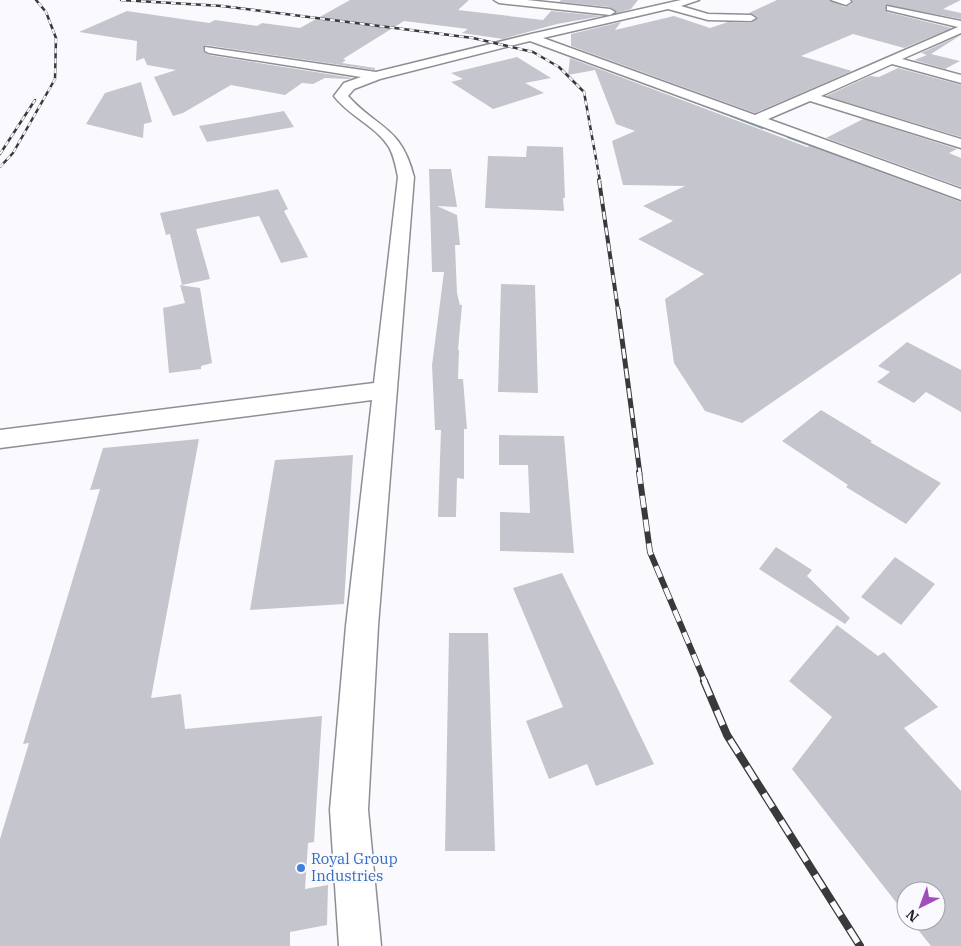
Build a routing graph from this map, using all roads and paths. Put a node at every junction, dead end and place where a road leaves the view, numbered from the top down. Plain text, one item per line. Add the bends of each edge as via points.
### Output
1 (498, 0) edge
2 (694, 0) edge
3 (668, 6) junction
4 (891, 8) dead end
5 (630, 15) junction
6 (750, 18) dead end
7 (961, 28) edge
8 (532, 37) junction
9 (209, 49) dead end
10 (890, 60) junction
11 (376, 76) junction
12 (961, 79) edge
13 (809, 96) junction
14 (757, 119) junction
15 (961, 144) edge
16 (961, 195) edge
17 (385, 390) junction
18 (0, 439) edge
19 (360, 946) edge

1 - 5 street
2 - 3 street
3 - 5 street
3 - 6 street via 708,16
4 - 7 street
5 - 8 street
7 - 10 street
8 - 11 street
8 - 14 street
9 - 11 street
10 - 12 street
10 - 13 street
11 - 17 street via 349,86 341,96 391,139 403,160 406,177
13 - 14 street
13 - 15 street
14 - 16 street
17 - 18 street
17 - 19 street via 362,626 349,810

